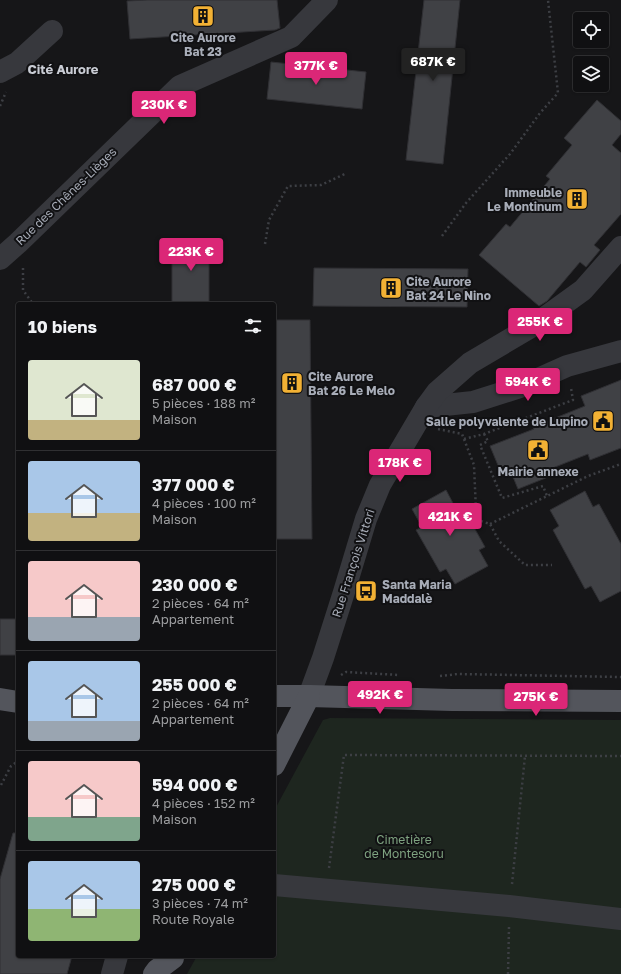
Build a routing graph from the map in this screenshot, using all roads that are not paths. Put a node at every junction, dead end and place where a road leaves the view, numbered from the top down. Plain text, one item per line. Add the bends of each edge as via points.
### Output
1 (327, 0) edge
2 (52, 31) dead end
3 (0, 72) edge
4 (621, 247) edge
5 (0, 258) edge
6 (621, 351) edge
7 (421, 416) junction
8 (276, 696) edge
9 (309, 696) junction
10 (0, 699) edge
11 (621, 701) edge
12 (16, 702) edge
13 (276, 758) edge
14 (276, 885) edge
15 (621, 919) edge
16 (116, 958) edge
17 (172, 963) edge
18 (112, 974) edge
19 (154, 974) edge

1 - 5 street, Rue des Chênes-Lièges via 291,37 180,86
2 - 3 street via 17,63
4 - 7 street, Rue François Vittori via 583,290 536,324 470,363 437,392
6 - 7 street via 567,366 520,387
7 - 9 street, Rue François Vittori via 380,485 366,519
8 - 9 main road
9 - 11 main road
9 - 13 main road
10 - 12 main road
14 - 15 street via 509,906
16 - 18 street
17 - 19 main road

